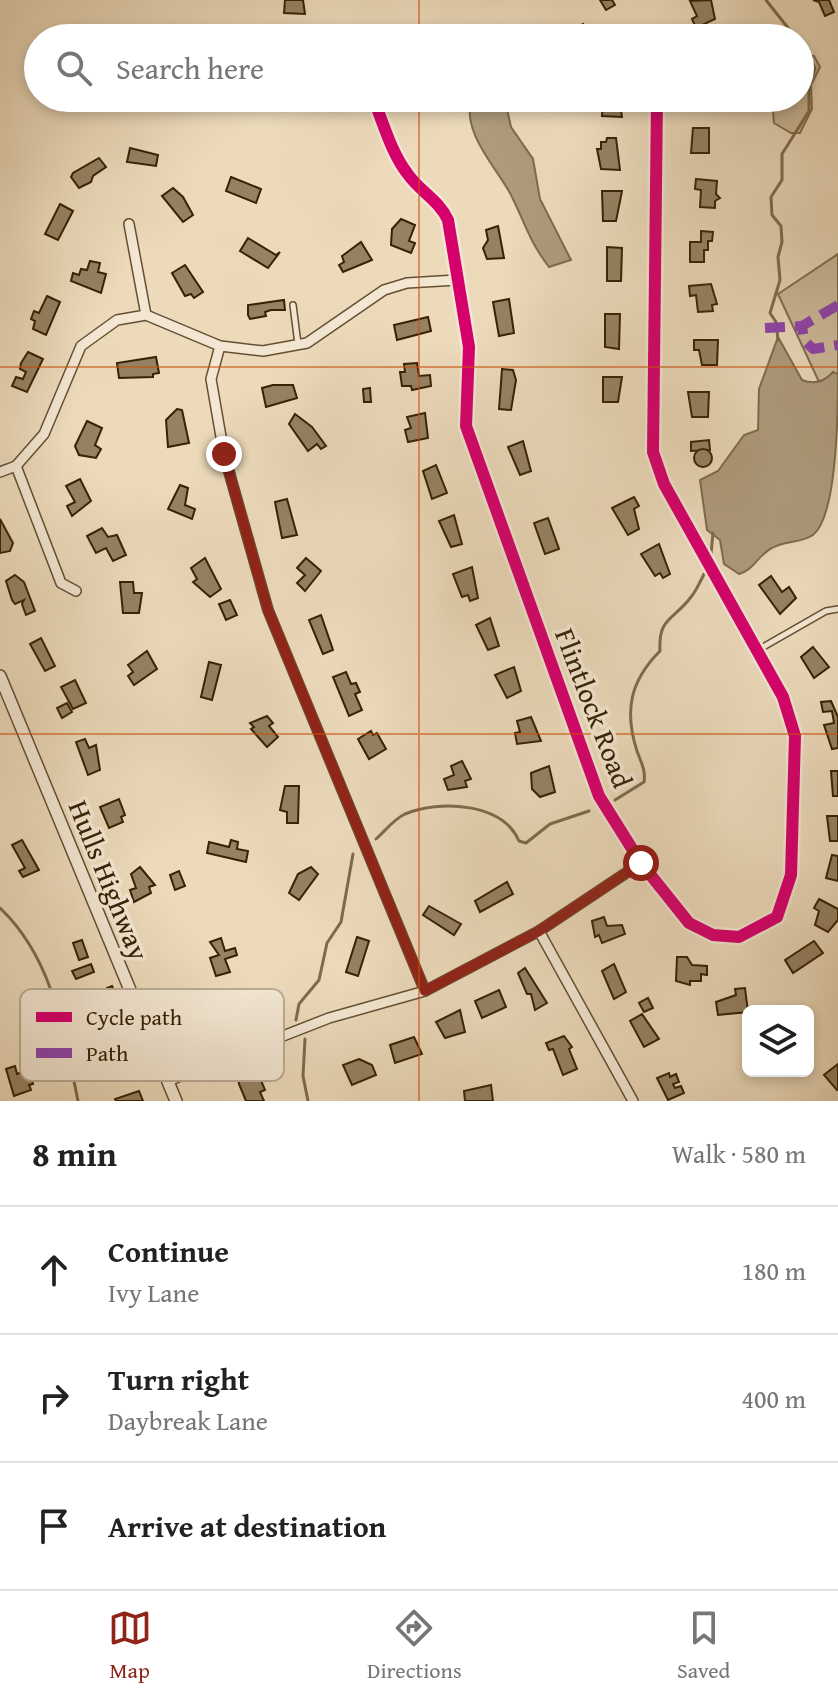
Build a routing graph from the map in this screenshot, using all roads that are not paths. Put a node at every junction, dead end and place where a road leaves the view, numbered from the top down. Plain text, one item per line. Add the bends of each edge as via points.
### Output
1 (379, 112) edge
2 (657, 112) edge
3 (129, 224) dead end
4 (457, 280) junction
5 (293, 305) dead end
6 (146, 315) junction
7 (298, 345) junction
8 (220, 346) junction
9 (16, 466) junction
10 (0, 472) edge
11 (76, 591) dead end
12 (838, 609) edge
13 (757, 651) junction
14 (0, 676) edge
15 (641, 863) junction
16 (539, 931) junction
17 (130, 989) edge
18 (425, 991) junction
19 (284, 1036) edge
20 (168, 1081) edge
21 (176, 1101) edge
22 (633, 1101) edge

1 - 4 street, Flintlock Road via 408,176 442,206
2 - 13 street, Flintlock Road via 653,452 664,484
3 - 6 street
4 - 7 street via 384,290
4 - 15 street, Flintlock Road via 469,347 466,426 589,777
5 - 7 lane
6 - 8 street
6 - 9 street via 117,320 81,346 44,434
7 - 8 street via 263,351
8 - 18 street via 211,379 224,454 268,610
9 - 10 street
9 - 11 street via 61,583
12 - 13 lane
13 - 15 street, Flintlock Road via 783,697 795,736 791,875 777,917 739,937 713,935 689,923
14 - 17 street, Hulls Highway
15 - 16 street
16 - 18 street
16 - 22 street
18 - 19 street
20 - 21 street, Hulls Highway

